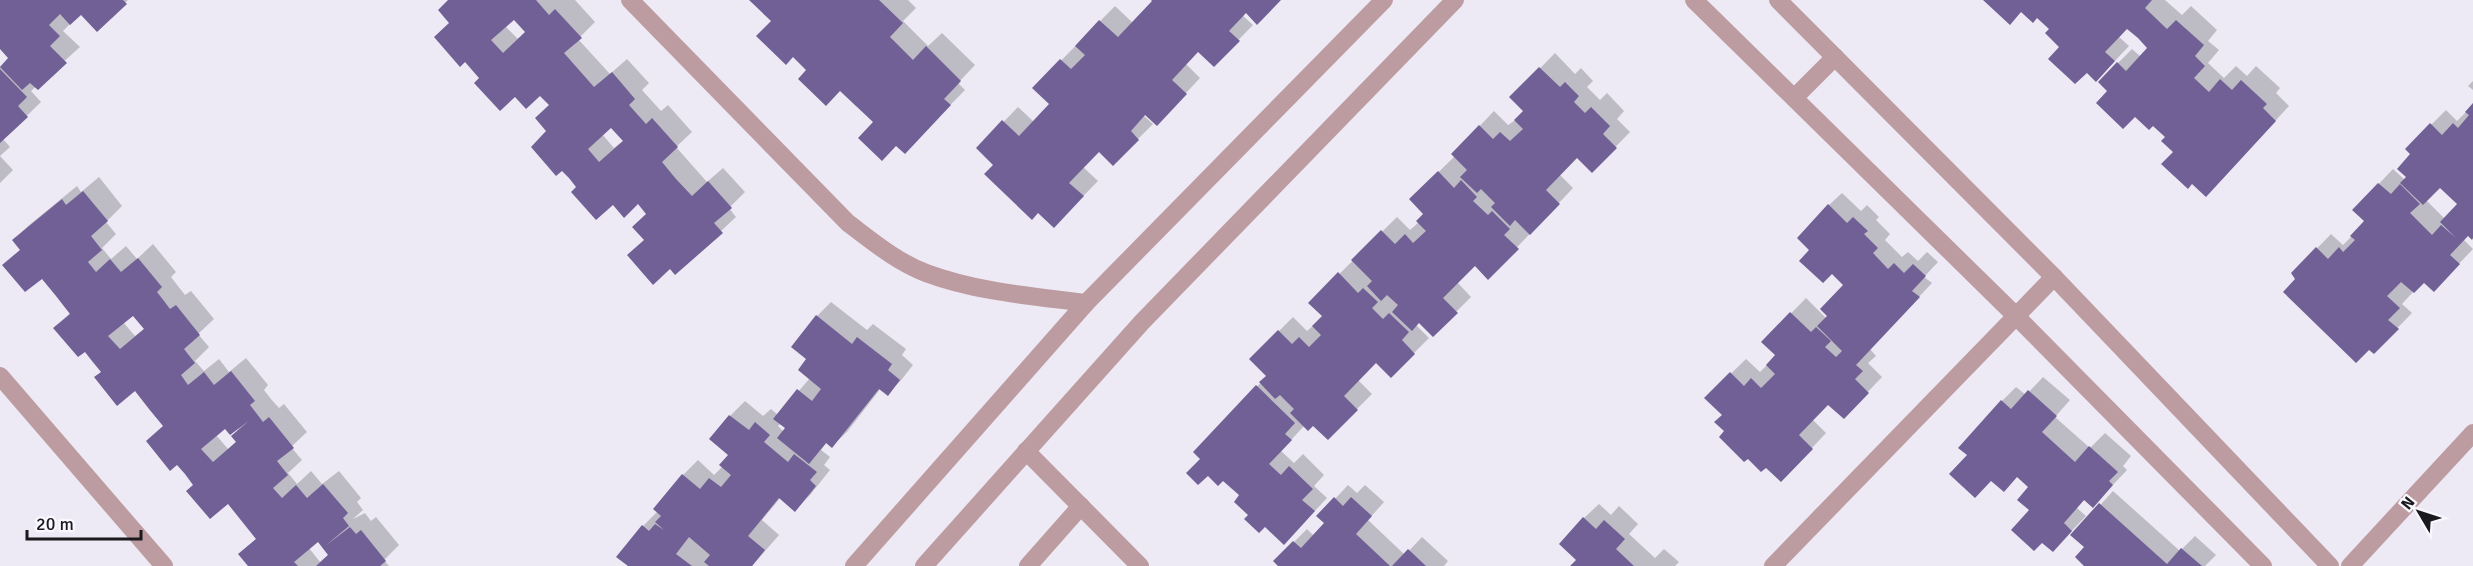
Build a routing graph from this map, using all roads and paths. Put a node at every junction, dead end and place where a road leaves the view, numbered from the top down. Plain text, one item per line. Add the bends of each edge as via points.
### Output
1 (630, 0) edge
2 (1384, 0) edge
3 (1455, 0) edge
4 (1694, 0) edge
5 (1778, 0) edge
6 (1835, 57) junction
7 (1794, 98) junction
8 (2054, 277) junction
9 (1086, 303) junction
10 (2016, 316) junction
11 (0, 376) edge
12 (2473, 433) edge
13 (1026, 451) junction
14 (1081, 506) junction
15 (164, 566) edge
16 (854, 566) edge
17 (924, 566) edge
18 (1028, 566) edge
19 (1140, 566) edge
20 (1773, 566) edge
21 (2264, 566) edge
22 (2330, 566) edge
23 (2350, 566) edge

1 - 9 street via 848,223 882,249 925,273 988,291
2 - 9 street
3 - 13 street via 1142,322
4 - 7 street
5 - 6 street
6 - 7 street
6 - 8 street
7 - 10 street
8 - 10 street
8 - 22 street
9 - 16 street
10 - 20 street
10 - 21 street
11 - 15 street
12 - 23 street
13 - 14 street
13 - 17 street
14 - 18 street
14 - 19 street

